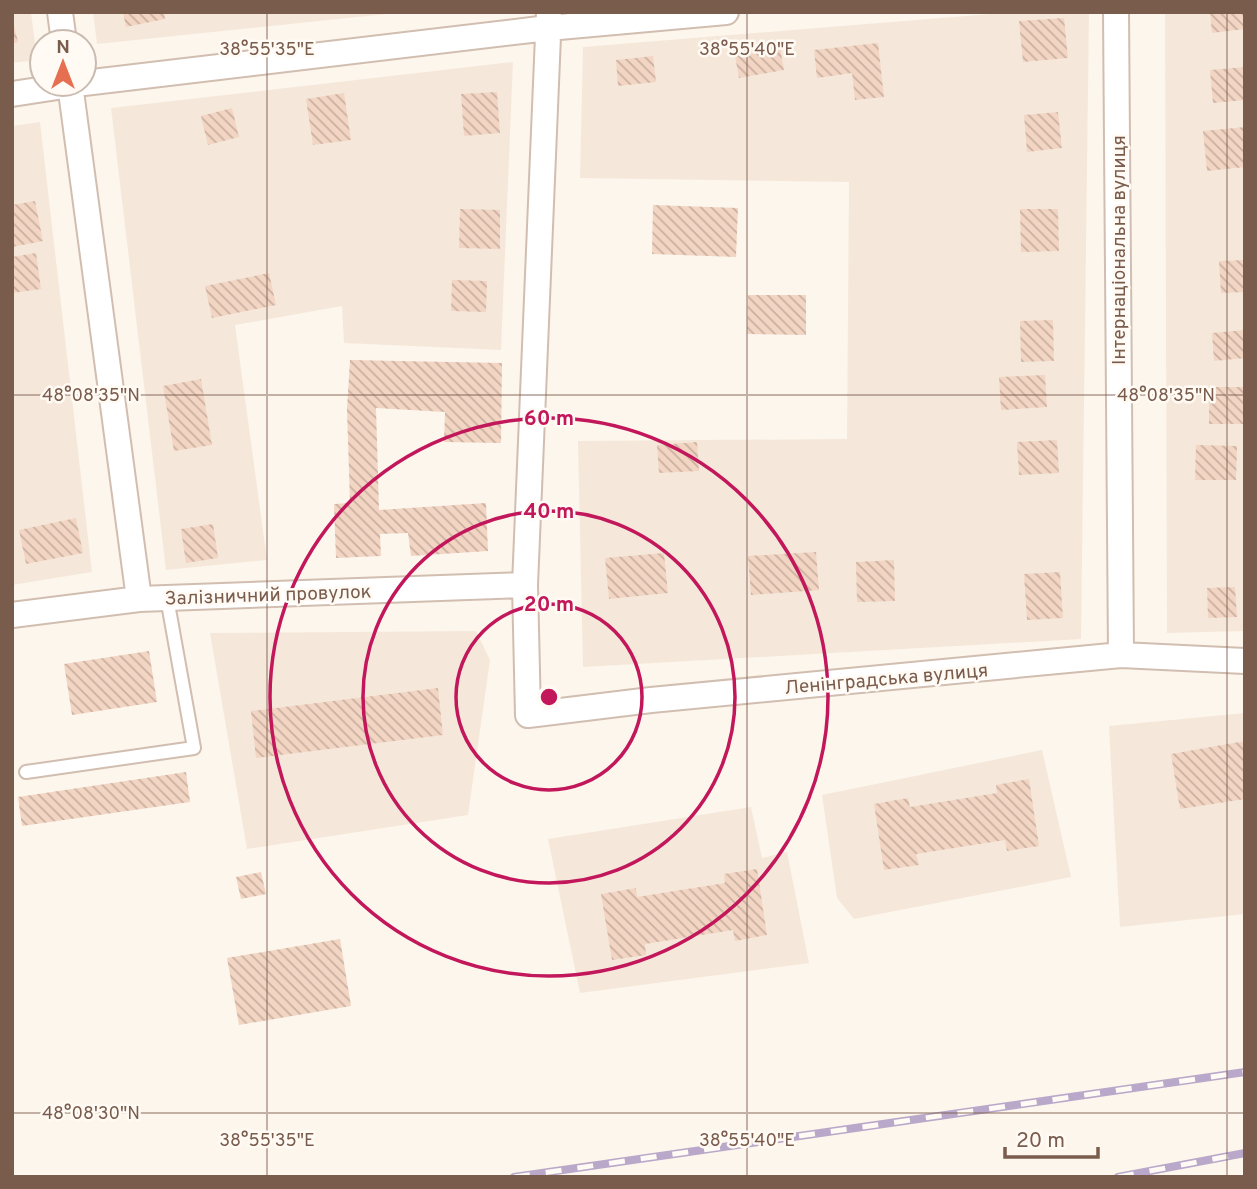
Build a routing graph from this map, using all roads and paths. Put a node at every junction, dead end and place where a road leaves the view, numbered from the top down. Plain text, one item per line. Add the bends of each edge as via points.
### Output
1 (726, 12) edge
2 (1116, 12) edge
3 (549, 20) edge
4 (98, 81) edge
5 (72, 98) edge
6 (525, 585) junction
7 (167, 598) junction
8 (139, 599) junction
9 (12, 615) edge
10 (1121, 655) junction
11 (1245, 661) edge
12 (26, 772) dead end

1 - 3 street
2 - 10 street, Інтернаціональна вулиця
3 - 4 street
3 - 6 street
5 - 8 street
6 - 7 street, Залізничний провулок
6 - 10 street, Ленінградська вулиця via 528,715
7 - 8 street, Залізничний провулок
7 - 12 lane via 194,748
8 - 9 street, Залізничний провулок
10 - 11 street, Ленінградська вулиця

